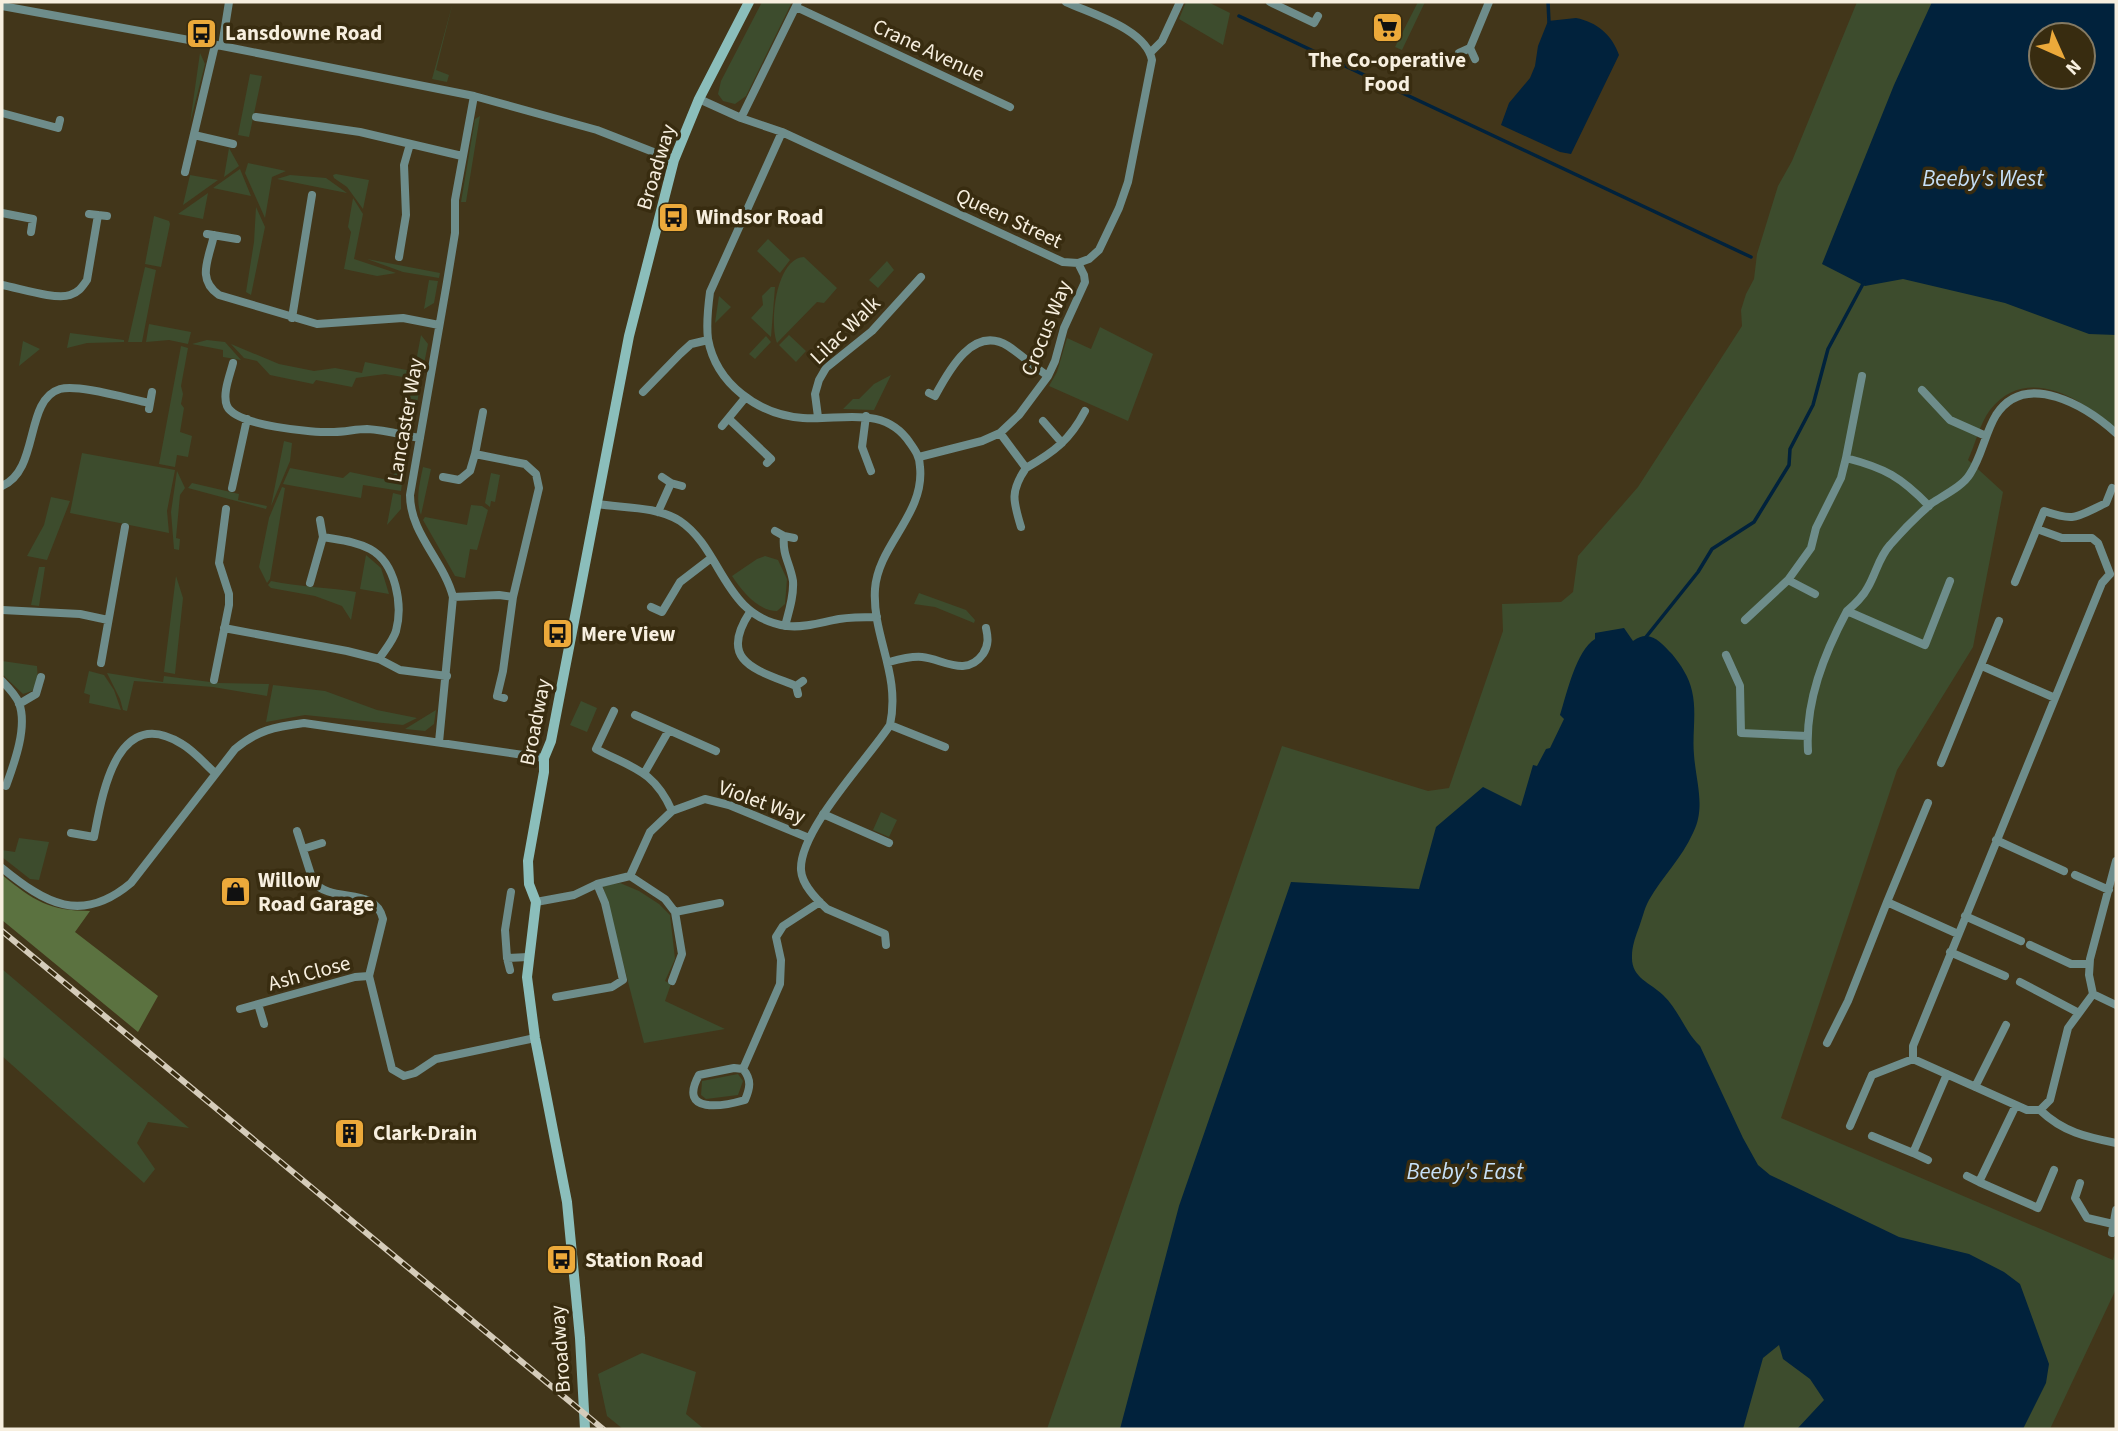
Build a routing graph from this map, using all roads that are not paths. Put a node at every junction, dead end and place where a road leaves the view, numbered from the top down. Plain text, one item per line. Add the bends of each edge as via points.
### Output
1 (229, 2) edge
2 (749, 2) edge
3 (1066, 2) edge
4 (1180, 2) edge
5 (1269, 2) edge
6 (1489, 2) edge
7 (797, 4) edge
8 (2, 6) edge
9 (1318, 16) dead end
10 (219, 46) junction
11 (1470, 48) junction
12 (1151, 52) junction
13 (1458, 53) dead end
14 (1475, 59) dead end
15 (474, 96) junction
16 (699, 99) junction
17 (1010, 107) dead end
18 (2, 113) edge
19 (256, 117) dead end
20 (741, 118) junction
21 (60, 120) dead end
22 (782, 132) junction
23 (194, 135) junction
24 (233, 144) dead end
25 (410, 144) junction
26 (462, 156) junction
27 (674, 160) junction
28 (185, 172) dead end
29 (312, 195) dead end
30 (2, 213) edge
31 (98, 215) dead end
32 (31, 232) dead end
33 (237, 239) dead end
34 (399, 257) dead end
35 (1079, 263) junction
36 (921, 277) dead end
37 (2, 285) edge
38 (292, 318) junction
39 (439, 325) junction
40 (708, 340) junction
41 (233, 363) dead end
42 (1048, 376) junction
43 (1862, 376) dead end
44 (1922, 390) dead end
45 (152, 392) dead end
46 (643, 392) dead end
47 (935, 397) dead end
48 (745, 398) junction
49 (1085, 411) dead end
50 (483, 412) dead end
51 (866, 416) junction
52 (818, 417) junction
53 (247, 419) junction
54 (729, 419) junction
55 (1043, 421) dead end
56 (722, 426) dead end
57 (1000, 433) junction
58 (2116, 433) edge
59 (1986, 436) junction
60 (420, 438) junction
61 (1062, 443) junction
62 (475, 454) junction
63 (919, 457) junction
64 (1846, 458) junction
65 (767, 463) dead end
66 (867, 468) dead end
67 (1026, 468) junction
68 (443, 477) dead end
69 (662, 477) dead end
70 (671, 483) junction
71 (2, 486) edge
72 (682, 486) dead end
73 (232, 488) dead end
74 (2112, 488) dead end
75 (597, 504) junction
76 (1929, 506) junction
77 (226, 509) dead end
78 (658, 512) junction
79 (320, 520) dead end
80 (125, 527) dead end
81 (1021, 527) dead end
82 (2037, 530) junction
83 (775, 531) dead end
84 (784, 536) junction
85 (323, 537) junction
86 (794, 538) dead end
87 (710, 559) junction
88 (2113, 574) edge
89 (1788, 580) junction
90 (1950, 581) dead end
91 (2015, 582) dead end
92 (310, 583) dead end
93 (1815, 594) dead end
94 (453, 597) junction
95 (513, 597) junction
96 (651, 607) dead end
97 (2, 610) edge
98 (1847, 611) junction
99 (750, 612) junction
100 (877, 617) junction
101 (108, 620) junction
102 (1745, 620) dead end
103 (1999, 621) dead end
104 (785, 626) junction
105 (224, 628) junction
106 (986, 628) dead end
107 (1726, 655) dead end
108 (379, 659) junction
109 (889, 662) junction
110 (101, 663) dead end
111 (1982, 666) junction
112 (447, 676) junction
113 (41, 677) dead end
114 (214, 680) dead end
115 (2, 681) edge
116 (799, 687) dead end
117 (497, 697) dead end
118 (2055, 698) junction
119 (19, 704) junction
120 (614, 711) dead end
121 (635, 715) dead end
122 (890, 725) junction
123 (669, 730) junction
124 (1807, 736) junction
125 (439, 742) junction
126 (945, 747) dead end
127 (716, 751) dead end
128 (1808, 751) dead end
129 (544, 758) junction
130 (1941, 763) dead end
131 (645, 772) junction
132 (215, 773) junction
133 (6, 786) dead end
134 (1928, 803) dead end
135 (672, 811) junction
136 (823, 814) junction
137 (297, 831) dead end
138 (71, 833) dead end
139 (809, 838) junction
140 (1996, 840) junction
141 (322, 843) dead end
142 (889, 843) dead end
143 (303, 849) junction
144 (2116, 861) edge
145 (2, 868) edge
146 (2064, 871) dead end
147 (2075, 875) dead end
148 (630, 876) junction
149 (597, 884) junction
150 (2109, 890) junction
151 (511, 892) dead end
152 (536, 902) junction
153 (820, 902) junction
154 (1887, 902) junction
155 (720, 903) dead end
156 (676, 912) junction
157 (1965, 916) junction
158 (1958, 934) junction
159 (886, 944) dead end
160 (1950, 952) junction
161 (528, 957) junction
162 (507, 958) junction
163 (2089, 964) junction
164 (510, 970) dead end
165 (369, 976) junction
166 (2005, 976) dead end
167 (672, 981) dead end
168 (2020, 982) dead end
169 (2093, 994) junction
170 (556, 997) dead end
171 (258, 1004) junction
172 (2116, 1005) edge
173 (240, 1009) dead end
174 (2079, 1013) junction
175 (264, 1024) dead end
176 (2006, 1026) dead end
177 (535, 1038) junction
178 (1827, 1043) dead end
179 (1913, 1059) junction
180 (743, 1069) junction
181 (1947, 1074) junction
182 (1975, 1087) junction
183 (2016, 1105) junction
184 (2040, 1111) junction
185 (1850, 1126) dead end
186 (1872, 1136) dead end
187 (2116, 1143) edge
188 (1913, 1153) junction
189 (1928, 1160) dead end
190 (2054, 1170) dead end
191 (1967, 1176) dead end
192 (1979, 1182) junction
193 (2080, 1183) dead end
194 (2116, 1210) edge
195 (585, 1429) edge

1 - 10 street
2 - 16 main road, Broadway
3 - 12 street via 1133,33
4 - 12 street
5 - 9 street via 1314,23
6 - 11 street
7 - 17 street, Crane Avenue
7 - 20 street
8 - 10 street
10 - 15 street
10 - 23 street
11 - 13 street
11 - 14 street
12 - 35 street, Queen Street via 1152,69 1124,195 1099,250
15 - 26 street, Lancaster Way
15 - 27 street via 597,130
16 - 20 street, Queen Street
16 - 27 main road, Broadway
18 - 21 street via 58,128
19 - 25 street via 292,119
20 - 22 street, Queen Street
22 - 35 street, Queen Street via 1063,262
22 - 40 street via 710,292
23 - 24 street
23 - 28 street
25 - 26 street
25 - 34 street via 404,165 405,215
26 - 39 street, Lancaster Way
27 - 75 main road, Broadway via 629,336
29 - 38 street
30 - 32 street via 33,219
31 - 37 street via 87,280 81,289 63,297
33 - 38 street via 211,234 205,276 210,288
35 - 42 street, Crocus Way via 1085,282
36 - 52 street, Lilac Walk via 872,331 826,368 816,394
38 - 39 street via 331,325 403,318
39 - 60 street, Lancaster Way
40 - 46 street via 691,344 653,377
40 - 48 street via 724,374
41 - 53 street via 227,406 239,418
42 - 47 street via 1008,346 983,341 955,363
42 - 57 street, Crocus Way
43 - 64 street
44 - 59 street via 1950,420
45 - 71 street via 149,406 78,388 50,395 41,408 23,466
48 - 52 street via 782,414
48 - 54 street
49 - 61 street
50 - 62 street
51 - 52 street
51 - 63 street via 899,430
51 - 66 street via 862,447
53 - 60 street via 299,430 365,429
53 - 73 street
54 - 56 street
54 - 65 street via 771,459
55 - 61 street
57 - 63 street, Crocus Way
57 - 67 street
58 - 59 street via 2078,406 2032,393 2015,397 1997,414
59 - 76 street via 1969,476
60 - 94 street, Lancaster Way via 410,495 412,517
61 - 67 street
62 - 68 street via 470,471 459,480
62 - 95 street via 525,464 536,474 539,488
63 - 100 street via 917,495 877,575
64 - 76 street via 1901,479
64 - 89 street via 1811,548
67 - 81 street via 1014,492
69 - 70 street
70 - 72 street
70 - 78 street
74 - 82 street via 2106,503 2074,518 2044,511
75 - 78 street
75 - 129 main road, Broadway
76 - 98 street via 1888,547 1868,588
77 - 105 street via 219,563 229,594
78 - 87 street via 687,526
79 - 85 street
80 - 101 street
82 - 88 street via 2062,538 2092,538
82 - 91 street
83 - 84 street
84 - 86 street
84 - 104 street via 782,551 793,581
85 - 92 street
85 - 108 street via 354,542 373,551 388,566 396,587 396,632
87 - 96 street via 680,582 662,612
87 - 99 street
88 - 118 street via 2102,583
89 - 93 street
89 - 102 street
90 - 98 street via 1925,645
94 - 95 street
94 - 112 street, Lancaster Way
95 - 117 street
97 - 101 street
98 - 124 street via 1811,696
99 - 104 street
99 - 116 street via 737,636 745,661
100 - 104 street
100 - 109 street
101 - 110 street
103 - 111 street
105 - 108 street
105 - 114 street
106 - 109 street via 984,653 968,666 950,666 924,657
107 - 124 street via 1740,686 1741,733
108 - 112 street via 400,670
109 - 122 street via 893,686
111 - 118 street
111 - 130 street
112 - 125 street, Lancaster Way
113 - 119 street via 36,694
115 - 119 street
118 - 140 street
119 - 133 street via 18,749
120 - 131 street via 596,749
121 - 123 street
122 - 126 street
122 - 136 street, Violet Way
123 - 127 street
123 - 131 street
124 - 128 street
125 - 129 street
125 - 132 street via 304,723 272,727 244,742
129 - 152 main road, Broadway via 528,861
131 - 135 street
132 - 138 street via 182,744 166,737 149,734 135,739 112,764 94,838
132 - 145 street via 131,883 112,898 76,906 52,902
134 - 154 street
135 - 139 street, Violet Way via 705,799
135 - 148 street, Violet Way via 650,832
136 - 139 street, Violet Way
136 - 142 street
137 - 143 street
139 - 153 street, Violet Way via 801,873
140 - 146 street
140 - 157 street
141 - 143 street
143 - 165 street via 318,887 378,905 383,919
144 - 150 street
147 - 150 street
148 - 149 street
148 - 156 street
149 - 152 street via 574,895
149 - 170 street via 623,980 612,987
150 - 163 street
151 - 162 street via 505,930
152 - 161 main road, Broadway
153 - 159 street via 885,934
153 - 180 street via 783,926 776,937 780,984
154 - 158 street
154 - 178 street
155 - 156 street
156 - 167 street via 682,954
157 - 158 street
157 - 163 street via 2071,964
158 - 160 street
160 - 166 street
160 - 179 street via 1913,1046
161 - 162 street
161 - 177 main road, Broadway
162 - 164 street
163 - 169 street
165 - 171 street, Ash Close
165 - 177 street via 389,1062 404,1076 436,1059
168 - 174 street
169 - 172 street
169 - 174 street
171 - 173 street, Ash Close
171 - 175 street, Ash Close
174 - 184 street via 2068,1028 2050,1100
176 - 182 street
177 - 195 main road, Broadway via 566,1202
179 - 181 street
179 - 185 street via 1872,1075
180 - 180 street via 750,1089 745,1100 715,1106 698,1102 694,1093 699,1075
181 - 182 street
181 - 188 street
182 - 183 street
183 - 184 street
183 - 192 street
184 - 187 street via 2055,1125
186 - 188 street
188 - 189 street
190 - 192 street via 2038,1208
191 - 192 street
193 - 194 street via 2075,1198 2087,1218 2112,1228

